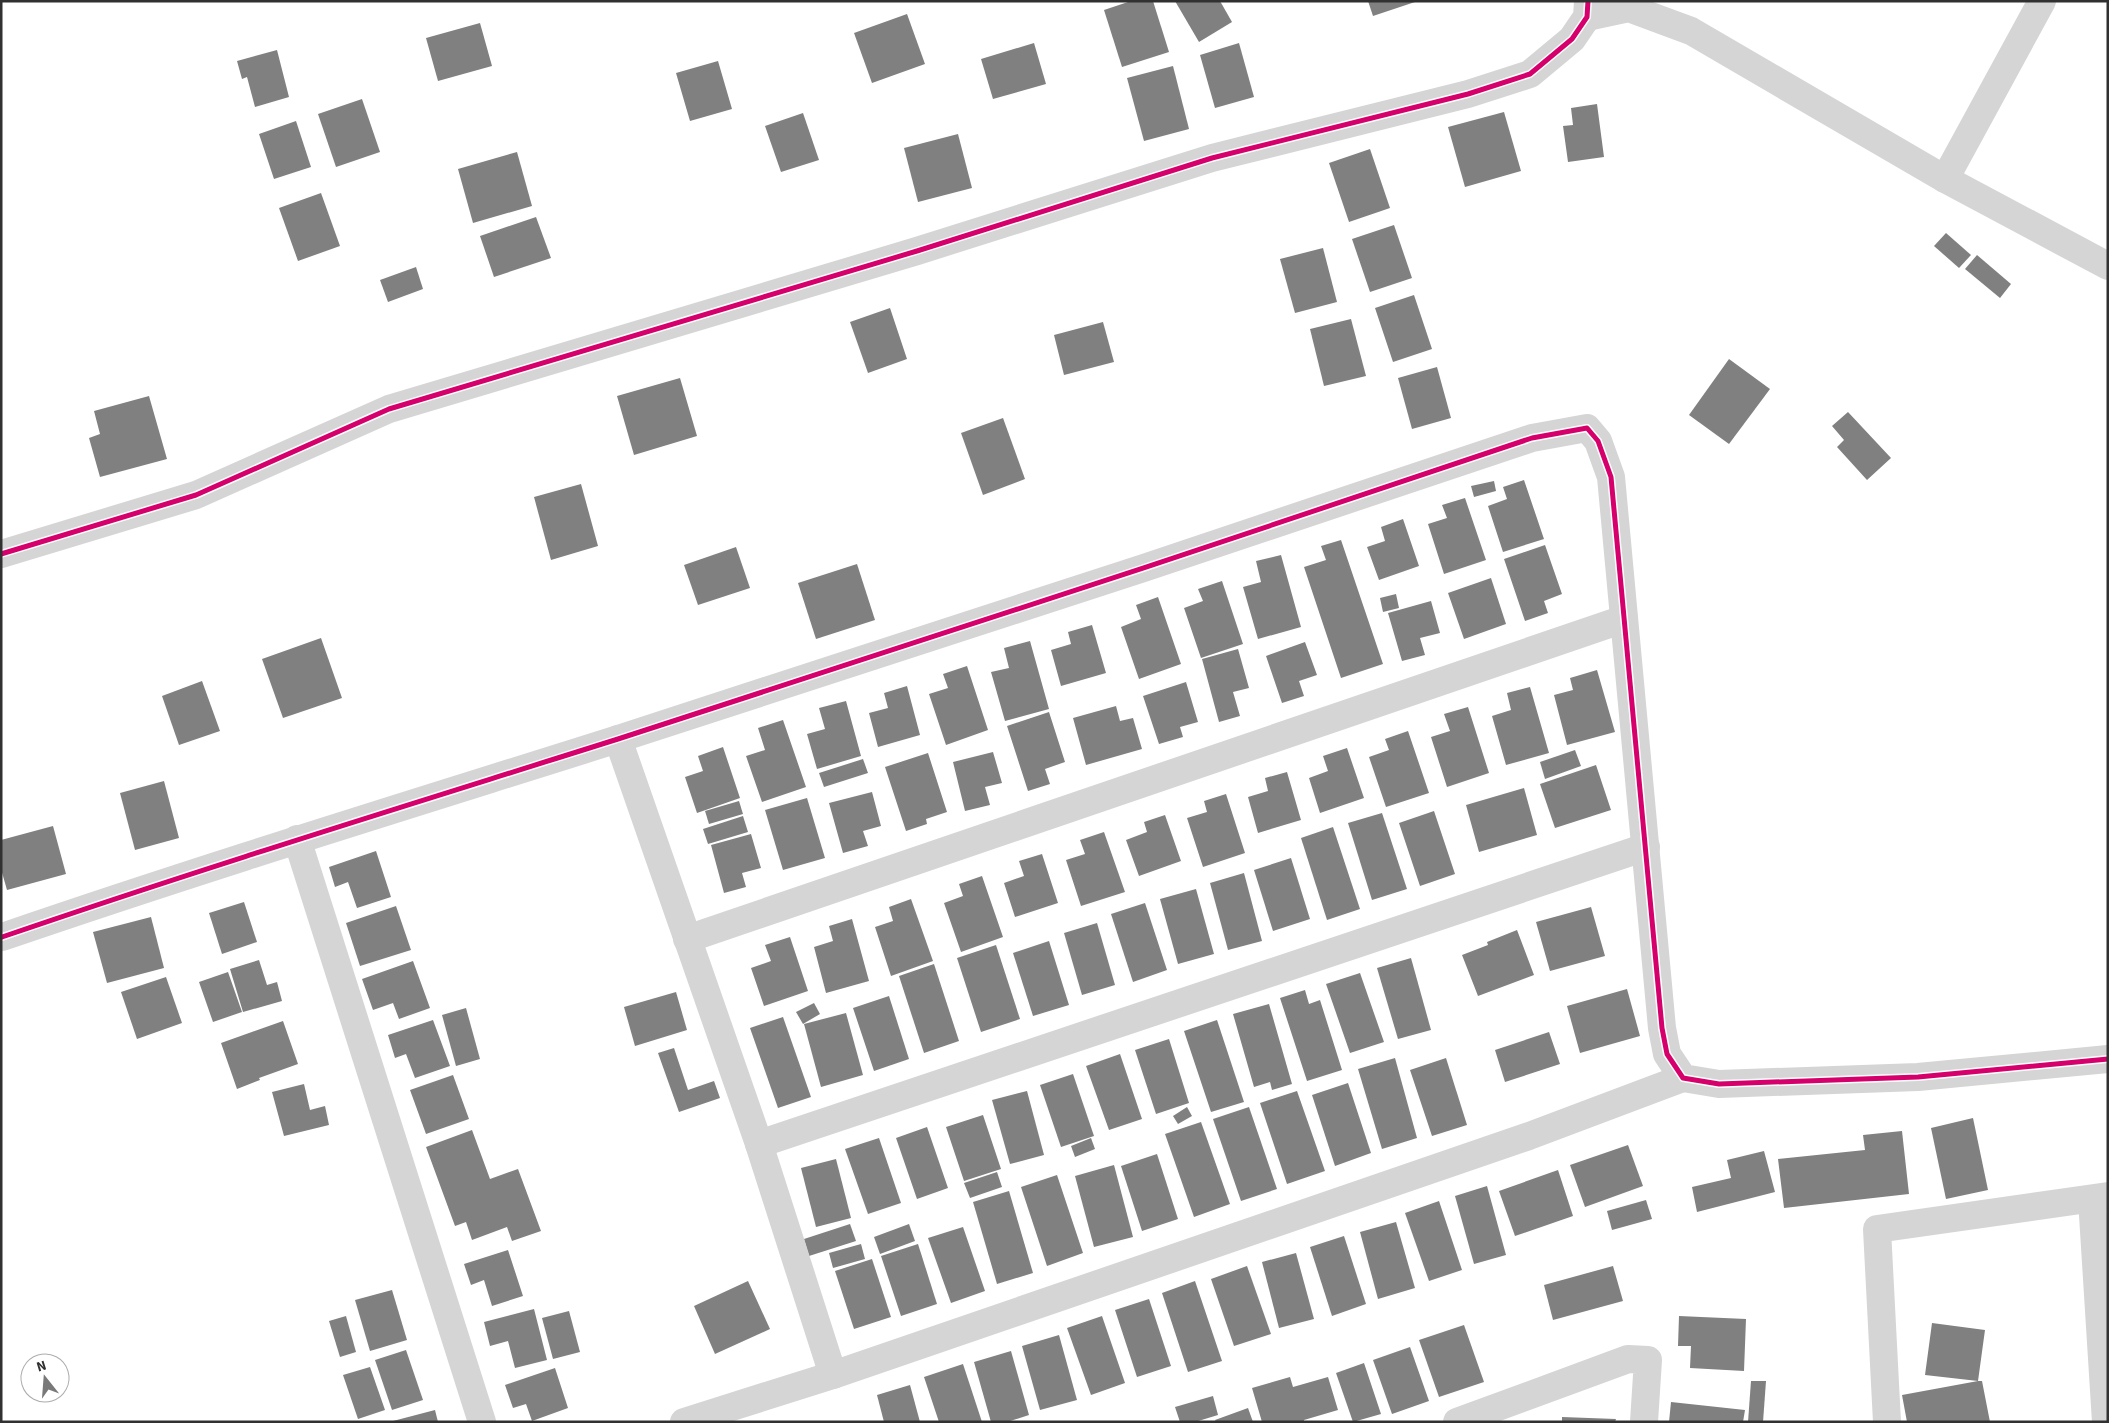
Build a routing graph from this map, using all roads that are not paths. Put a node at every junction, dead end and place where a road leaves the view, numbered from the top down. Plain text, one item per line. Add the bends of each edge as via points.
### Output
1 (2042, 1) edge
2 (1588, 9) edge
3 (1944, 180) junction
4 (2108, 266) edge
5 (1, 554) edge
6 (1624, 619) junction
7 (618, 738) junction
8 (297, 839) junction
9 (1646, 847) junction
10 (2, 937) edge
11 (687, 939) junction
12 (2108, 1059) edge
13 (1683, 1078) junction
14 (759, 1144) junction
15 (2100, 1197) edge
16 (833, 1375) junction
17 (482, 1422) edge
18 (684, 1422) edge
19 (1457, 1422) edge
20 (1644, 1422) edge
21 (1886, 1422) edge
22 (2106, 1422) edge

1 - 3 street
2 - 3 street via 1629,8 1691,31
2 - 5 street via 1572,39 1530,74 1468,94 1212,158 917,251 389,409 196,495
3 - 4 street
6 - 7 street via 1611,477 1598,441 1587,428 1532,438 1168,561
6 - 9 street
6 - 11 street
7 - 8 street
7 - 11 street
8 - 10 street
8 - 17 street
9 - 13 street via 1662,1028 1667,1054
9 - 14 street
11 - 14 street
12 - 13 street via 1918,1077 1719,1084
13 - 16 street via 1529,1136
14 - 16 street
15 - 21 street via 1877,1229
15 - 22 street
16 - 18 street
19 - 20 street via 1628,1359 1648,1360

